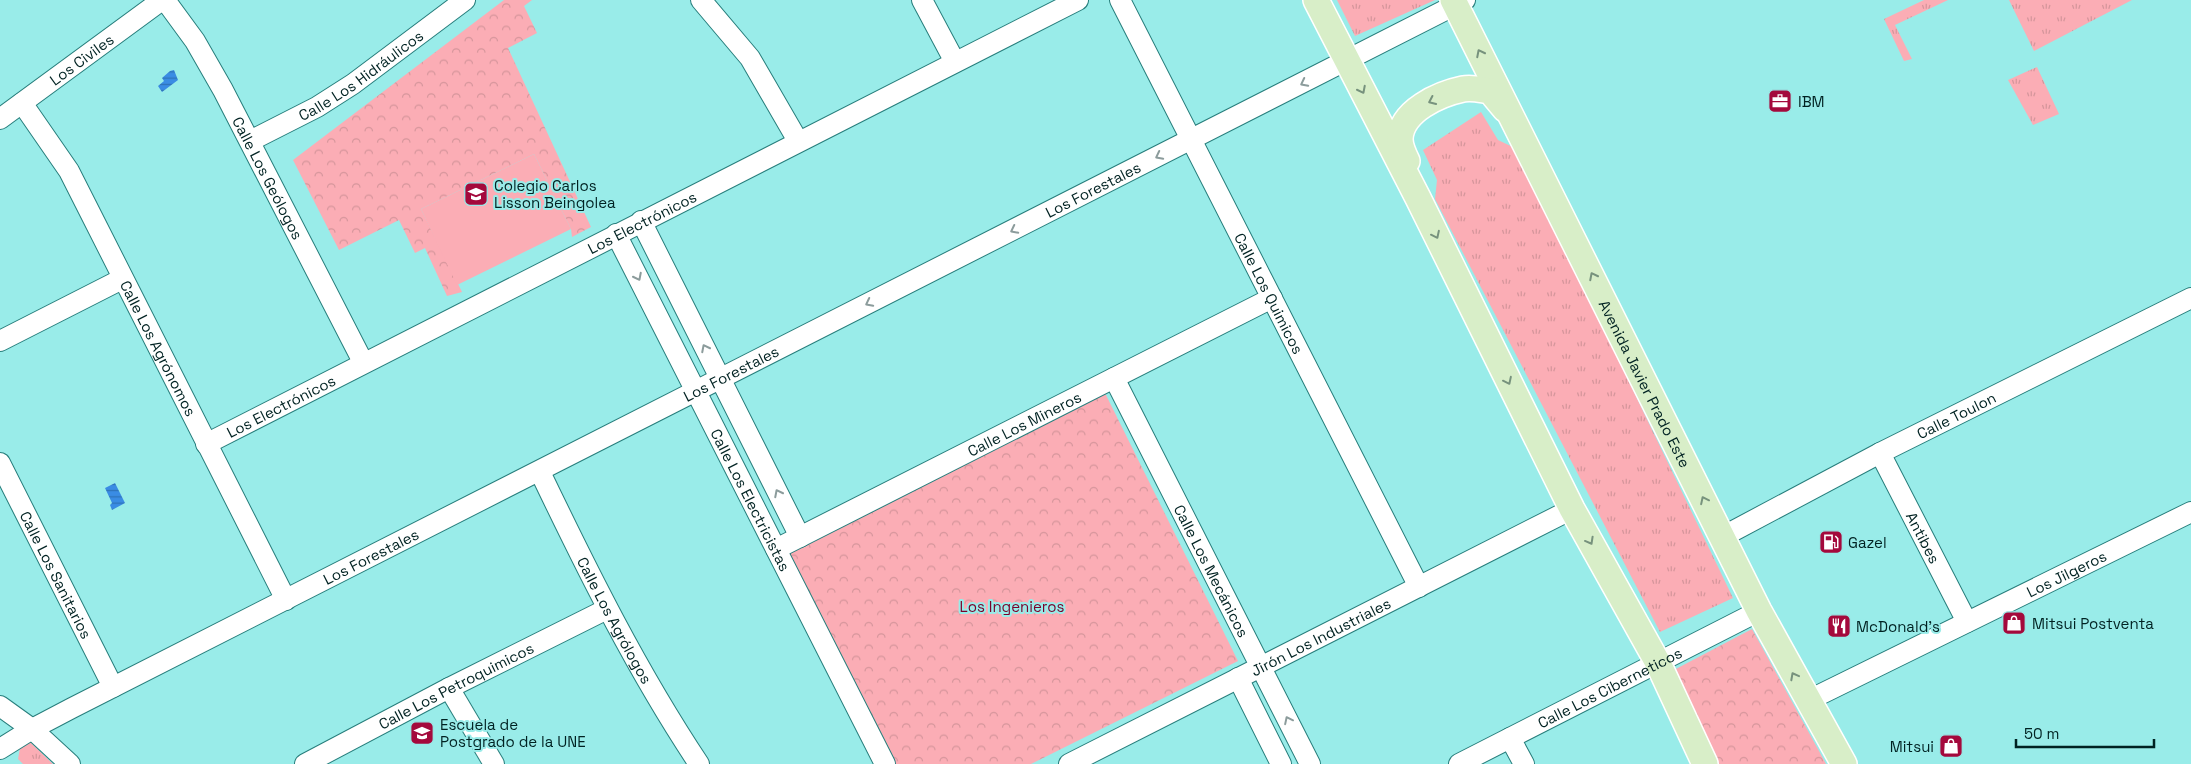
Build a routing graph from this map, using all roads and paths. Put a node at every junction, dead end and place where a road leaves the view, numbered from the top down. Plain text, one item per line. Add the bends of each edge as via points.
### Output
1 (164, 0) edge
2 (465, 0) edge
3 (702, 0) edge
4 (922, 0) edge
5 (1078, 0) edge
6 (1120, 0) edge
7 (1316, 0) edge
8 (1458, 2) edge
9 (1347, 60) junction
10 (955, 62) junction
11 (22, 103) junction
12 (0, 119) edge
13 (1516, 122) junction
14 (1192, 139) junction
15 (250, 141) junction
16 (798, 141) junction
17 (1418, 198) junction
18 (641, 221) junction
19 (616, 234) junction
20 (122, 279) junction
21 (1272, 298) junction
22 (2191, 298) edge
23 (0, 341) edge
24 (363, 362) junction
25 (1114, 378) junction
26 (720, 379) junction
27 (696, 391) junction
28 (206, 444) junction
29 (1880, 453) junction
30 (0, 463) edge
31 (540, 472) junction
32 (1572, 509) junction
33 (2191, 512) edge
34 (800, 537) junction
35 (1722, 537) junction
36 (776, 549) junction
37 (1419, 586) junction
38 (286, 600) junction
39 (607, 609) junction
40 (1759, 611) junction
41 (1967, 622) junction
42 (1658, 663) junction
43 (1262, 666) junction
44 (1238, 678) junction
45 (113, 687) junction
46 (449, 688) junction
47 (1807, 701) junction
48 (0, 706) edge
49 (32, 729) junction
50 (1510, 738) junction
51 (0, 748) edge
52 (70, 764) edge
53 (305, 764) edge
54 (494, 764) edge
55 (699, 764) edge
56 (885, 764) edge
57 (1069, 764) edge
58 (1281, 764) edge
59 (1310, 764) edge
60 (1459, 764) edge
61 (1524, 764) edge
62 (1704, 764) edge
63 (1844, 764) edge

1 - 11 street, Los Civiles
1 - 15 street, Calle Los Geólogos via 205,59
2 - 15 street, Calle Los Hidráulicos via 353,84 317,107
3 - 16 street via 750,58
4 - 10 street
5 - 10 street, Los Electrónicos
6 - 14 street, Calle Los Quimicos
7 - 9 main road
8 - 9 street, Los Forestales
13 -> 8 main road, Avenida Javier Prado Este
9 -> 14 street, Los Forestales
9 -> 17 main road
10 - 16 street, Los Electrónicos
11 - 12 street, Los Civiles
11 - 20 street, Calle Los Agrónomos via 69,171
13 -> 17 main road via 1490,91 1476,88 1464,88 1415,111 1404,124 1400,140
35 -> 13 main road, Avenida Javier Prado Este
14 - 21 street, Calle Los Quimicos
14 -> 26 street, Los Forestales
15 - 24 street, Calle Los Geólogos
16 - 18 street, Los Electrónicos
17 -> 32 main road
18 - 19 street, Los Electrónicos
26 -> 18 street, Calle Los Electricistas
19 - 24 street, Los Electrónicos
19 -> 27 street, Calle Los Electricistas
20 - 23 street
20 - 28 street, Calle Los Agrónomos
21 - 25 street, Calle Los Mineros
21 - 37 street, Calle Los Quimicos
22 - 29 street, Calle Toulon
24 - 28 street, Los Electrónicos
25 - 34 street, Calle Los Mineros
25 - 43 street, Calle Los Mecánicos
26 - 27 street, Los Forestales
34 -> 26 street, Calle Los Electricistas
27 - 31 street, Los Forestales
27 - 36 street, Calle Los Electricistas
28 - 38 street, Calle Los Agrónomos
29 - 35 street, Calle Toulon
29 - 41 street, Antibes
30 - 45 street, Calle Los Sanitarios
31 - 38 street, Los Forestales
31 - 39 street, Calle Los Agrólogos
32 - 37 street, Jirón Los Industriales
32 -> 42 main road
33 - 41 street, Los Jilgeros
34 - 36 street, Calle Los Mineros
35 - 40 main road, Avenida Javier Prado Este
36 - 56 street, Calle Los Electricistas
37 - 43 street, Jirón Los Industriales
38 - 45 street, Los Forestales
39 - 46 street, Calle Los Petroquimicos
39 - 55 street, Calle Los Agrólogos via 652,691
40 - 42 street, Calle Los Ciberneticos
47 -> 40 main road, Avenida Javier Prado Este
41 - 47 street, Los Jilgeros
42 - 50 street, Calle Los Ciberneticos
42 - 62 main road
43 - 44 street, Jirón Los Industriales
59 -> 43 street, Calle Los Mecánicos
44 - 57 street, Jirón Los Industriales
44 - 58 street
45 - 49 street, Los Forestales
46 - 53 street, Calle Los Petroquimicos
46 - 54 street
47 - 63 main road, Avenida Javier Prado Este
48 - 49 street
49 - 51 street, Los Forestales
49 - 52 street
50 - 60 street, Calle Los Ciberneticos
50 - 61 street

